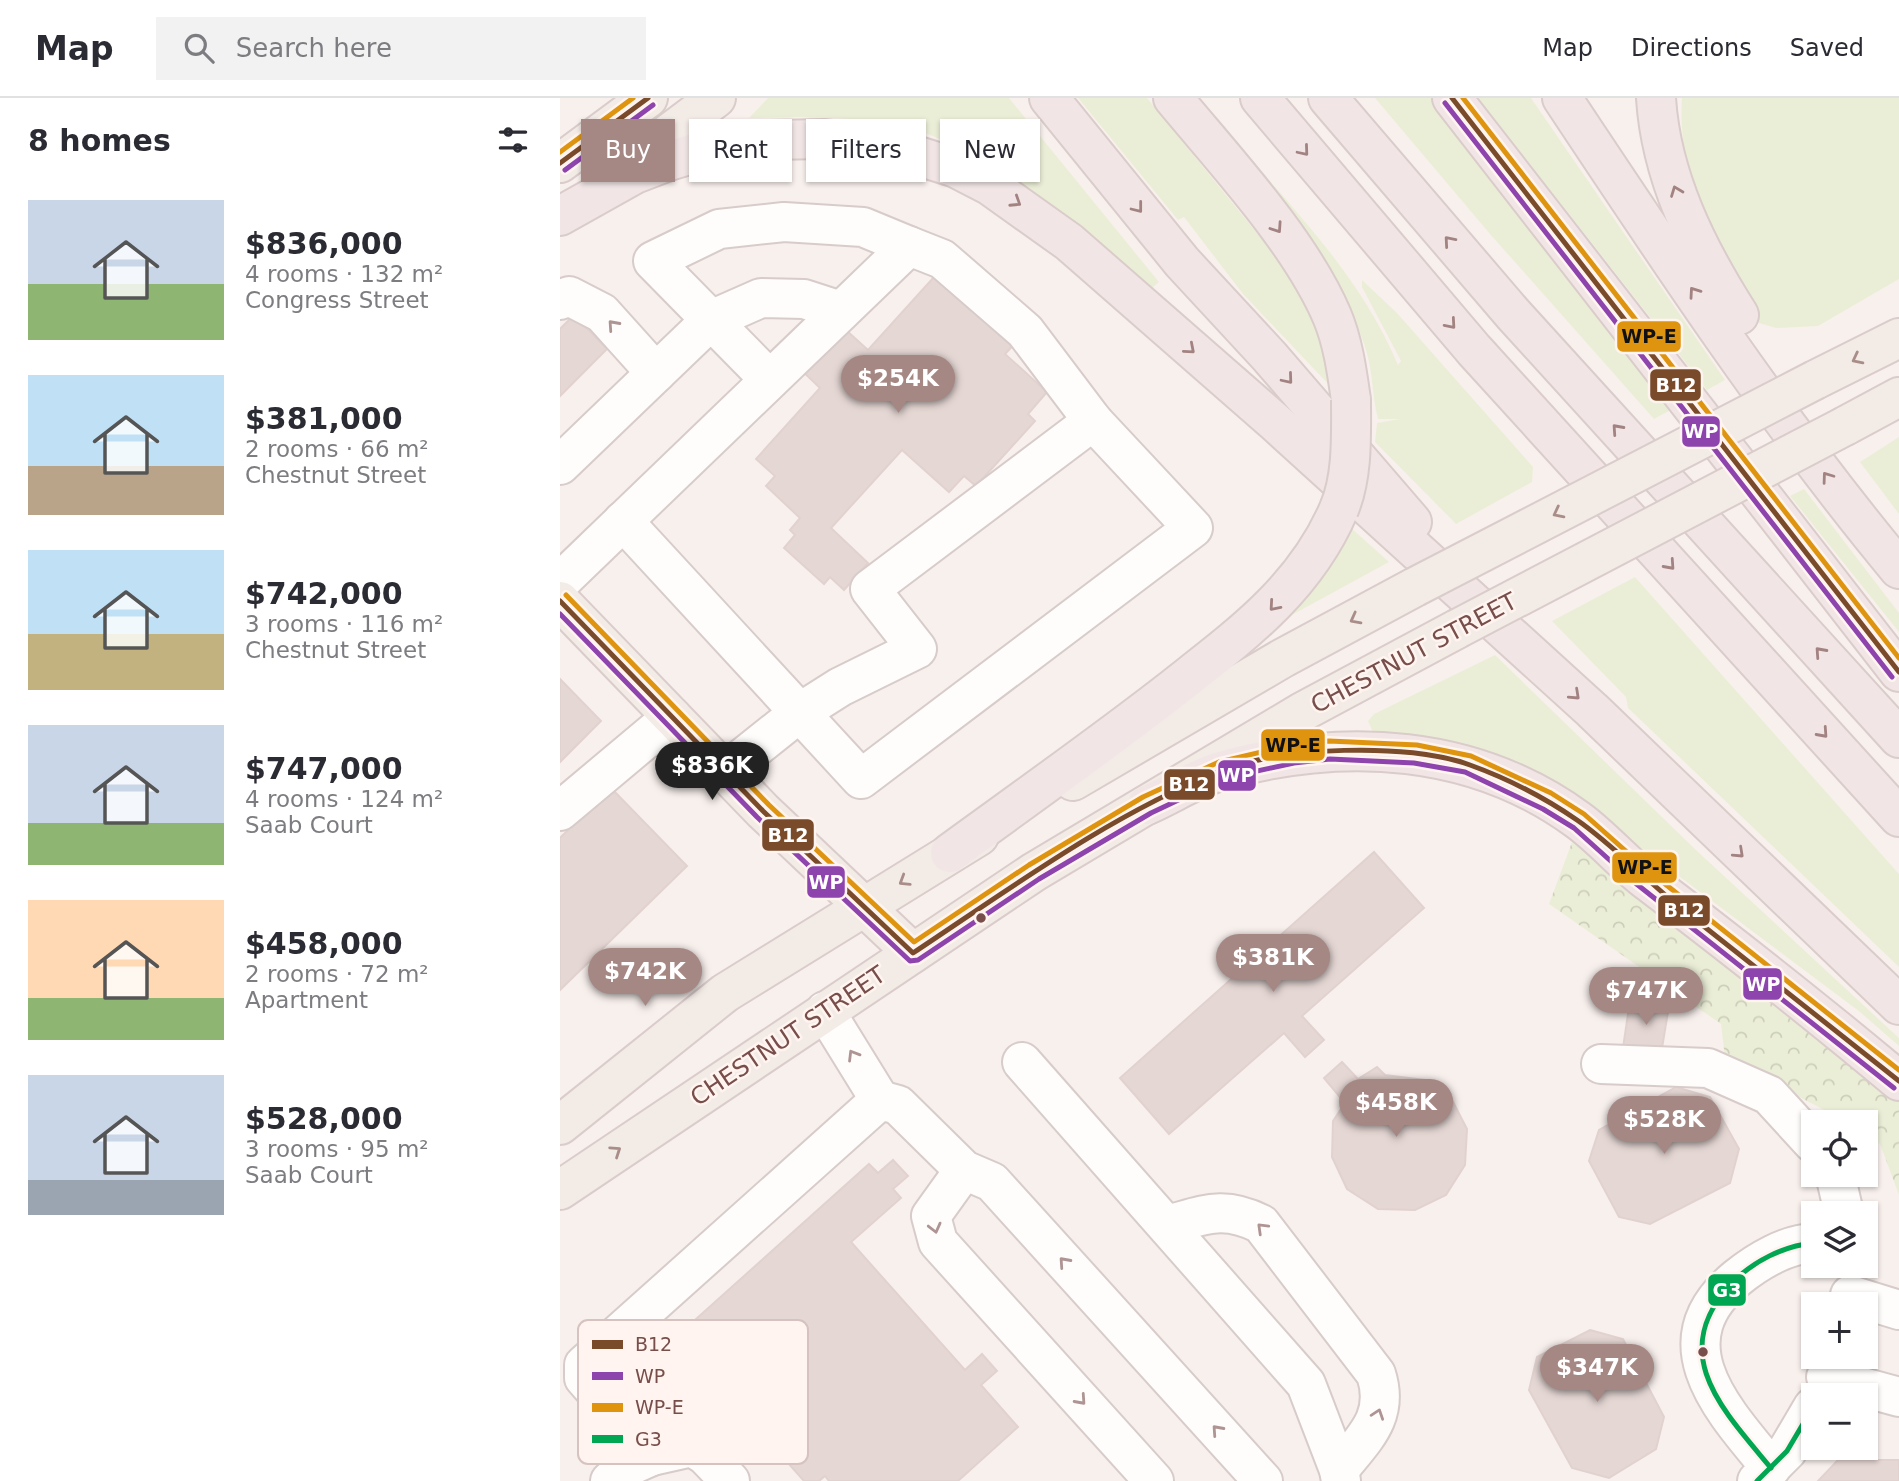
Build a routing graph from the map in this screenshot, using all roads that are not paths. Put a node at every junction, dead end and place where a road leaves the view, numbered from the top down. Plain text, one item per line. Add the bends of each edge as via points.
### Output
1 (648, 98) edge
2 (716, 98) edge
3 (1049, 98) edge
4 (1173, 98) edge
5 (1260, 98) edge
6 (1328, 98) edge
7 (1452, 98) edge
8 (1562, 98) edge
9 (1656, 98) edge
10 (560, 163) edge
11 (560, 215) edge
12 (909, 246) junction
13 (560, 300) edge
14 (841, 311) junction
15 (711, 320) junction
16 (1899, 338) edge
17 (656, 373) junction
18 (770, 380) junction
19 (1899, 397) edge
20 (1093, 421) junction
21 (560, 465) edge
22 (623, 521) junction
23 (1899, 535) edge
24 (1899, 569) edge
25 (560, 582) edge
26 (560, 601) edge
27 (1525, 649) junction
28 (1899, 672) edge
29 (799, 713) junction
30 (671, 717) junction
31 (1899, 738) edge
32 (725, 772) junction
33 (1147, 805) junction
34 (560, 811) edge
35 (1899, 817) edge
36 (950, 853) junction
37 (862, 907) junction
38 (913, 953) junction
39 (725, 993) junction
40 (1899, 1005) edge
41 (825, 1011) junction
42 (1022, 1062) dead end
43 (1601, 1064) dead end
44 (1899, 1081) edge
45 (560, 1096) edge
46 (880, 1100) junction
47 (560, 1125) edge
48 (1801, 1130) edge
49 (964, 1170) junction
50 (560, 1190) edge
51 (1167, 1225) junction
52 (1801, 1244) edge
53 (1847, 1288) edge
54 (1899, 1310) edge
55 (634, 1320) edge
56 (1878, 1393) edge
57 (1899, 1396) edge
58 (1801, 1425) edge
59 (651, 1464) edge
60 (714, 1464) edge
61 (631, 1472) edge
62 (1340, 1475) edge
63 (1764, 1475) edge
64 (730, 1481) edge
65 (1154, 1481) edge
66 (1263, 1481) edge

1 - 10 main road
2 - 11 main road
3 -> 27 highway via 1182,262
4 -> 36 highway, bridge via 1272,219 1316,284 1332,317 1351,400 1344,497 1311,559 1266,615 1135,719
5 -> 35 highway via 1465,340
31 -> 6 highway via 1504,304
7 - 28 highway
24 -> 8 highway via 1717,326
23 -> 9 highway via 1742,320 1714,274 1671,180
11 -> 27 highway via 635,174 705,150 742,143 798,139 858,142 922,155 956,168 1020,204 1069,242
12 - 14 street
12 - 15 street via 863,227 784,222 719,229 653,261
12 - 20 street via 942,259 1026,331
17 -> 13 street via 602,313 569,296
14 - 15 street via 804,299 761,298
14 - 18 street
15 - 17 street
15 - 18 street
16 -> 36 main road, bridge via 1283,658
17 - 21 street
18 - 22 street
19 - 33 main road, CHESTNUT STREET, bridge via 1302,712
20 - 29 street via 870,589 917,649
20 - 29 street via 1194,528 861,779
22 - 25 street
22 - 29 street
26 - 30 main road
27 -> 40 highway
29 - 32 street
30 - 32 main road
30 - 34 street
32 - 37 main road
33 - 38 main road, CHESTNUT STREET via 1034,872
33 - 44 highway via 1222,770 1293,754 1367,750 1468,764 1548,801 1579,821 1639,875
36 -> 37 main road
37 - 38 main road
37 - 39 main road
38 - 41 main road, CHESTNUT STREET
39 - 45 main road
39 - 47 main road
46 -> 41 street
50 -> 41 main road, CHESTNUT STREET
42 - 51 street
43 - 48 street via 1708,1069 1769,1096
46 - 49 street via 898,1105
46 - 55 street
49 -> 65 street via 932,1216 938,1242
66 -> 49 street via 992,1182
51 - 62 street via 1306,1384
62 -> 51 street via 1376,1423 1382,1392 1376,1374 1261,1224 1238,1212 1222,1211
52 - 63 street via 1750,1268 1719,1294 1701,1334 1703,1366 1715,1398
53 - 54 street
56 - 57 street
58 - 63 street via 1787,1451
59 - 61 street
60 - 64 street

